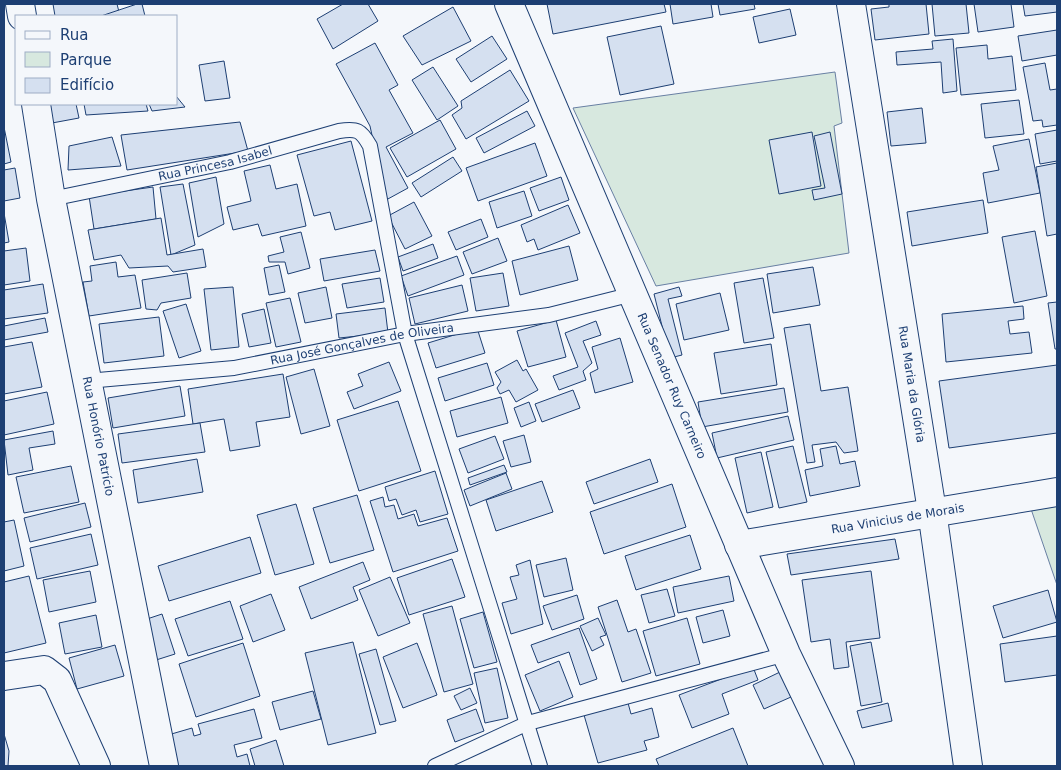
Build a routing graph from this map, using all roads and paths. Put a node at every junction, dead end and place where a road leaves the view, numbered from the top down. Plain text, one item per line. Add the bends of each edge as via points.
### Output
1 (509, 4) edge
2 (851, 4) edge
3 (36, 105) edge
4 (51, 199) junction
5 (633, 294) junction
6 (405, 334) junction
7 (87, 381) junction
8 (1057, 492) edge
9 (932, 511) junction
10 (739, 545) junction
11 (786, 654) junction
12 (4, 676) edge
13 (528, 723) junction
14 (96, 766) edge
15 (164, 766) edge
16 (435, 766) edge
17 (540, 766) edge
18 (840, 766) edge
19 (968, 766) edge

1 - 5 street, Rua Senador Ruy Carneiro
2 - 9 street, Rua Maria da Glória
3 - 4 street, Rua Honório Patrício
4 - 6 lane, Rua Princesa Isabel via 230,162 352,129 363,134 370,146
4 - 7 street, Rua Honório Patrício
5 - 6 lane, Rua José Gonçalves de Oliveira via 549,315
5 - 10 street, Rua Senador Ruy Carneiro
6 - 7 lane, Rua José Gonçalves de Oliveira via 234,368
6 - 13 lane
7 - 15 street, Rua Honório Patrício
8 - 9 street, Rua Vinicius de Morais
9 - 10 street, Rua Vinicius de Morais
9 - 19 street, Rua Maria da Glória
10 - 11 street, Rua Senador Ruy Carneiro
11 - 13 lane
11 - 18 street, Rua Senador Ruy Carneiro
12 - 14 street via 44,670 51,674 57,680
13 - 16 lane
13 - 17 lane

